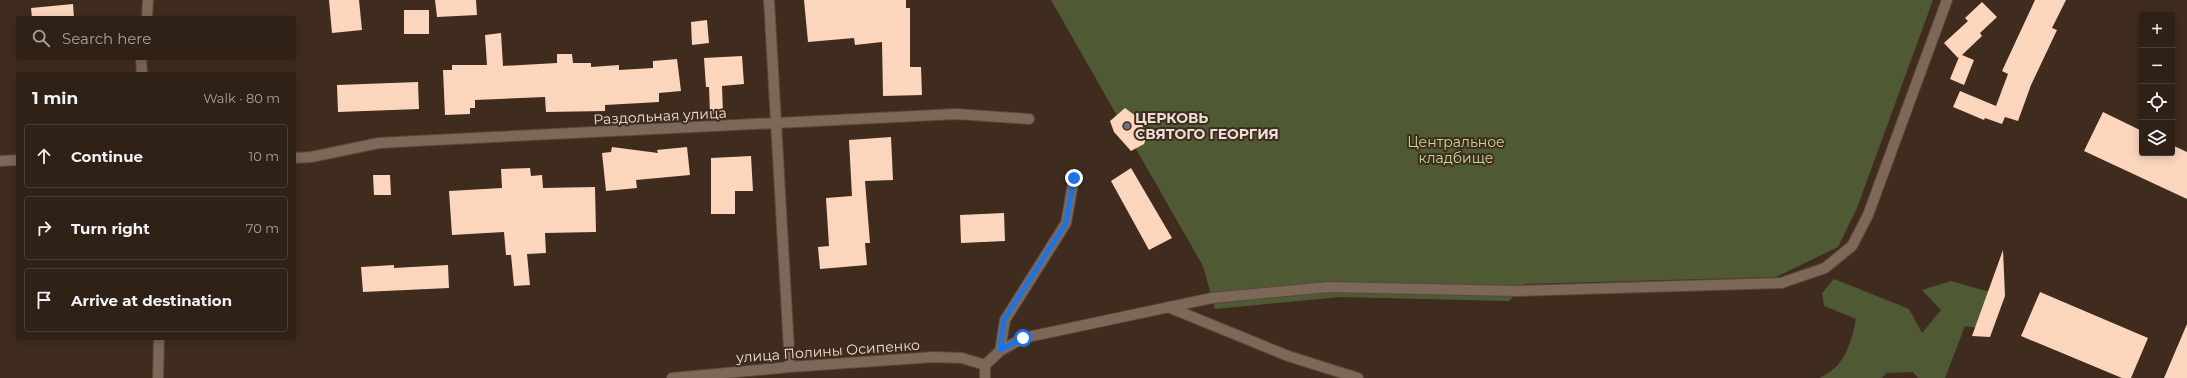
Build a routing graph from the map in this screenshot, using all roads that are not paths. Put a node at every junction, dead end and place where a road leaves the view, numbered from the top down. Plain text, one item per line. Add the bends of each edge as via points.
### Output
1 (148, 0) edge
2 (769, 0) edge
3 (1946, 0) edge
4 (147, 16) edge
5 (141, 60) edge
6 (142, 72) edge
7 (1029, 119) dead end
8 (776, 125) junction
9 (296, 158) edge
10 (16, 160) edge
11 (0, 161) edge
12 (1074, 178) dead end
13 (1168, 307) junction
14 (159, 340) edge
15 (1000, 350) junction
16 (985, 365) junction
17 (790, 367) junction
18 (158, 378) edge
19 (672, 378) edge
20 (985, 378) edge
21 (1358, 378) edge

1 - 4 street
2 - 8 street
3 - 13 street via 1868,215 1852,246 1825,268 1781,284 1518,291 1328,287 1212,298
5 - 6 street
7 - 8 street, Раздольная улица via 956,114
8 - 9 street, Раздольная улица via 379,143
8 - 17 street
10 - 11 street
12 - 15 street via 1066,223 1004,320
13 - 15 street via 1023,338
13 - 21 street via 1288,356
14 - 18 street
15 - 16 street
16 - 17 street, улица Полины Осипенко via 962,358 934,357
16 - 20 street
17 - 19 street, улица Полины Осипенко

